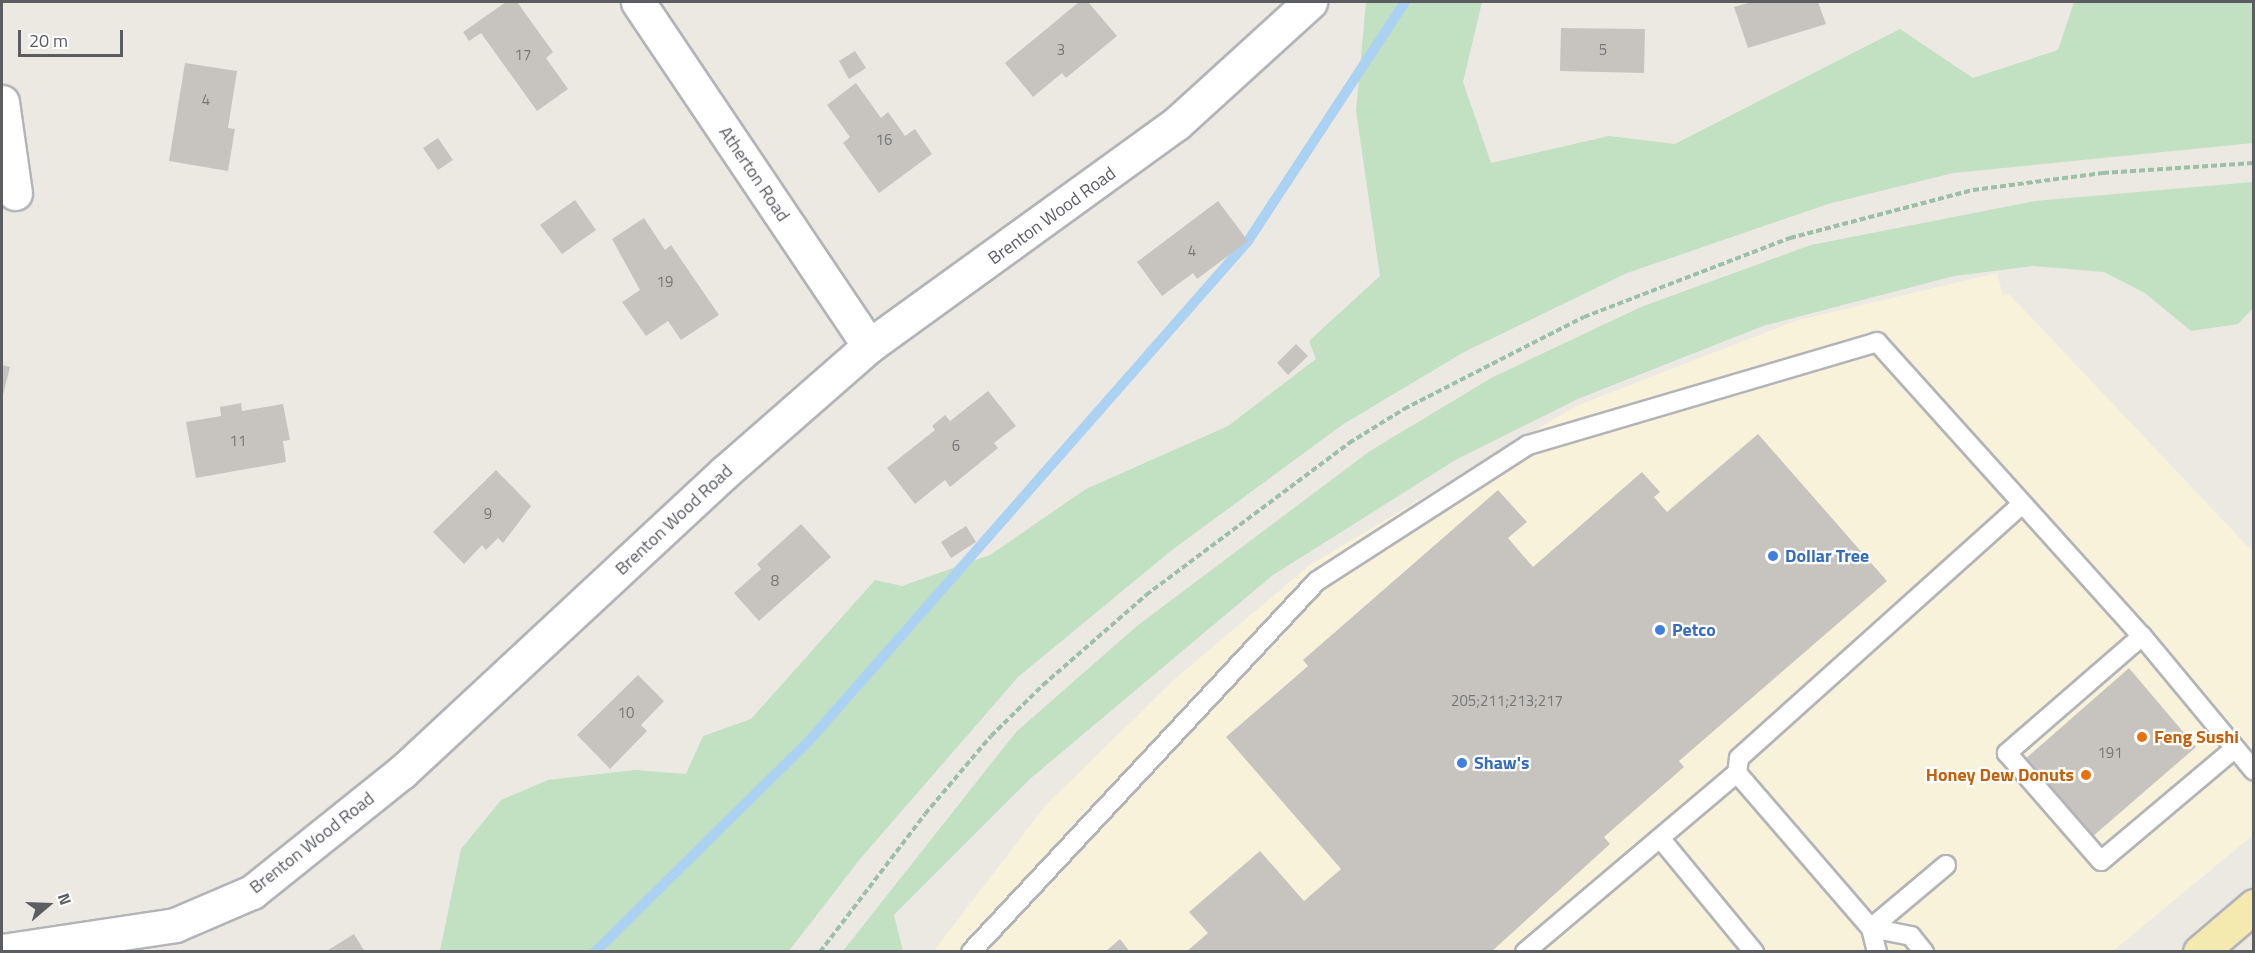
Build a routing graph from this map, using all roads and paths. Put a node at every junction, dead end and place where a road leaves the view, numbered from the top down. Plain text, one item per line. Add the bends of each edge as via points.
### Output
1 (638, 2) edge
2 (1310, 2) edge
3 (2, 102) edge
4 (15, 193) dead end
5 (870, 346) junction
6 (2022, 504) junction
7 (2142, 636) junction
8 (2235, 748) junction
9 (2253, 771) edge
10 (1737, 773) junction
11 (1660, 838) junction
12 (1946, 865) dead end
13 (2253, 906) edge
14 (1871, 928) junction
15 (2, 951) edge
16 (8, 951) edge
17 (971, 951) edge
18 (1525, 951) edge
19 (1754, 951) edge
20 (1877, 951) edge
21 (1924, 951) edge
22 (2200, 951) edge

1 - 5 street, Atherton Road
2 - 5 street, Brenton Wood Road via 1177,123
3 - 4 street
5 - 16 street, Brenton Wood Road via 725,472 402,772 252,892 175,925
6 - 7 lane
6 - 10 lane via 1739,758
6 - 17 lane via 1877,342 1528,445 1317,581
7 - 8 lane
7 - 8 lane via 2007,753 2101,861
8 - 9 lane
10 - 11 lane
10 - 14 lane
11 - 18 lane
11 - 19 lane
12 - 14 lane
13 - 22 main road
14 - 20 lane
14 - 21 lane via 1911,936
15 - 16 street, Brenton Wood Road

